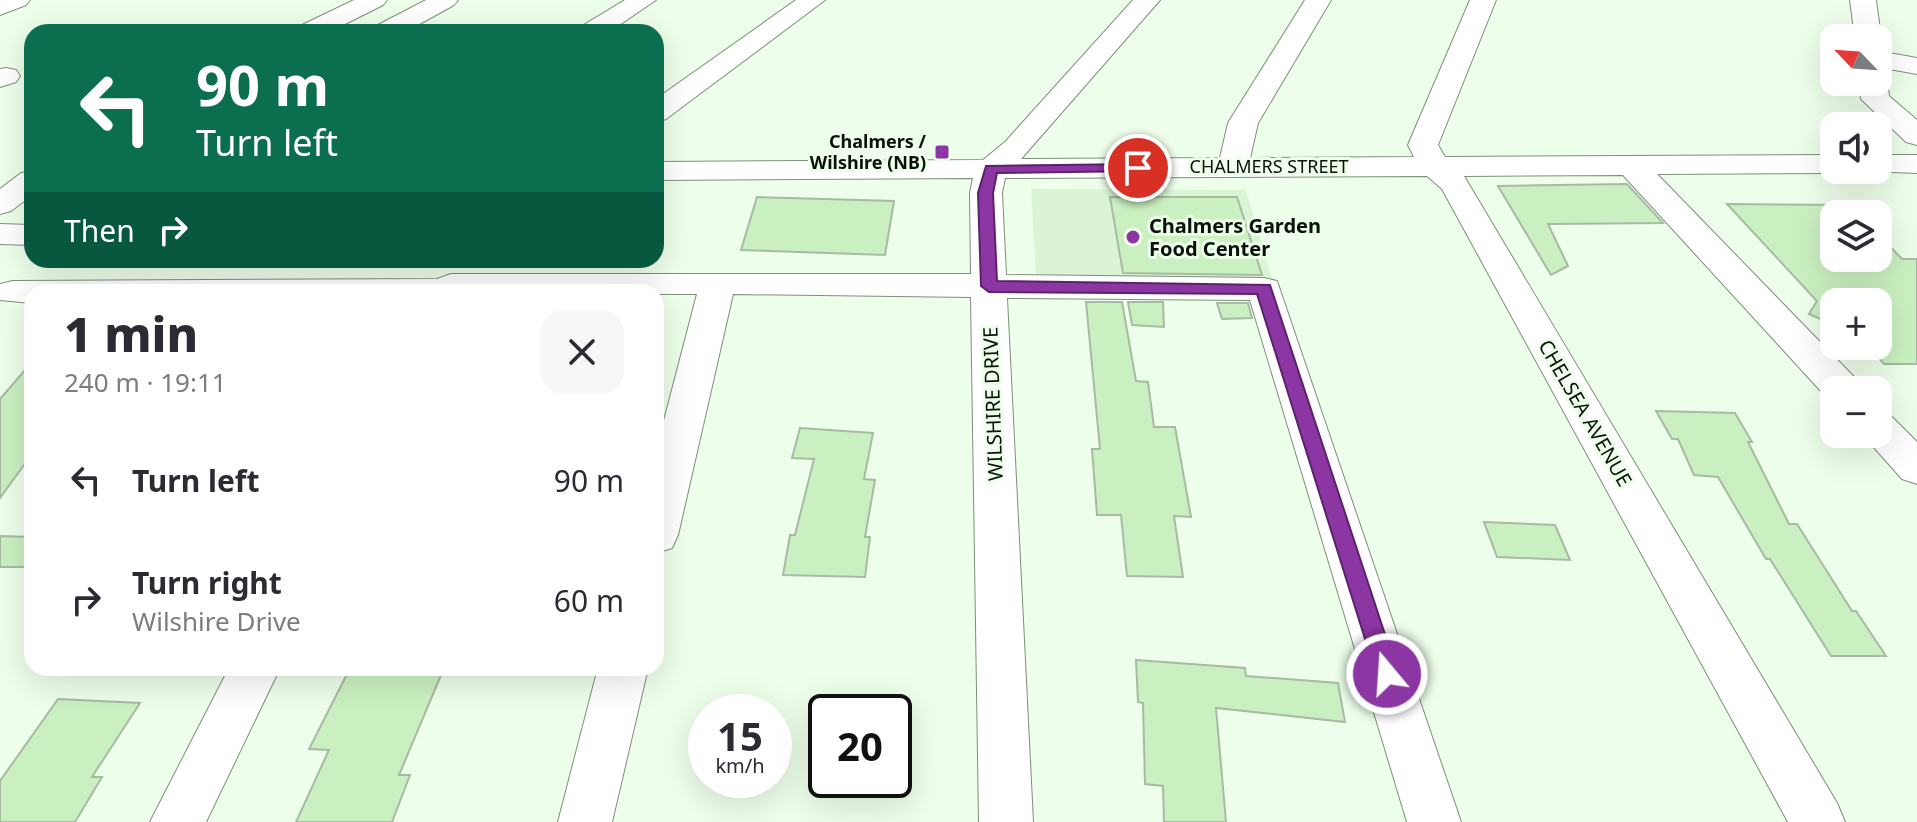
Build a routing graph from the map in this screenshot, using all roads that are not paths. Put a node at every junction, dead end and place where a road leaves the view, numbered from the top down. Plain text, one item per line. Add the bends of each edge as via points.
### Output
1 (17, 0) edge
2 (374, 0) edge
3 (387, 0) edge
4 (643, 0) edge
5 (812, 0) edge
6 (1147, 0) edge
7 (1318, 0) edge
8 (1483, 0) edge
9 (1863, 0) edge
10 (435, 6) edge
11 (0, 7) edge
12 (325, 24) edge
13 (400, 24) edge
14 (604, 24) edge
15 (1866, 24) edge
16 (1892, 62) edge
17 (1917, 66) edge
18 (1875, 96) edge
19 (664, 107) edge
20 (1917, 136) edge
21 (1820, 164) edge
22 (1892, 164) edge
23 (1917, 164) edge
24 (1631, 165) junction
25 (1434, 166) junction
26 (1233, 167) junction
27 (991, 169) junction
28 (24, 170) edge
29 (0, 171) edge
30 (664, 171) edge
31 (24, 186) edge
32 (0, 204) edge
33 (0, 234) edge
34 (24, 235) edge
35 (35, 268) edge
36 (453, 282) edge
37 (718, 283) junction
38 (397, 284) edge
39 (989, 286) junction
40 (6, 298) edge
41 (1830, 376) edge
42 (1892, 442) edge
43 (1917, 468) edge
44 (664, 502) edge
45 (251, 676) edge
46 (621, 676) edge
47 (177, 822) edge
48 (585, 822) edge
49 (1006, 822) edge
50 (1434, 822) edge
51 (1818, 822) edge

1 - 11 street
2 - 12 street
3 - 10 street
4 - 14 street
5 - 19 street
6 - 27 street via 1016,148
7 - 26 street via 1243,123
8 - 25 street via 1423,145
9 - 15 street
10 - 13 street
16 - 17 street
18 - 20 street
21 - 24 street, CHALMERS STREET
22 - 23 street
24 - 25 street, CHALMERS STREET
24 - 41 street
25 - 26 street, CHALMERS STREET
25 - 51 street, CHELSEA AVENUE via 1455,184
26 - 27 street, CHALMERS STREET
27 - 30 street, CHALMERS STREET
27 - 39 street, WILSHIRE DRIVE via 986,193
28 - 29 street
31 - 32 street
33 - 34 street
35 - 40 street
36 - 37 street
36 - 38 street
37 - 39 street
37 - 44 street
39 - 49 street, WILSHIRE DRIVE
39 - 50 street via 1264,289
42 - 43 street
45 - 47 street
46 - 48 street

